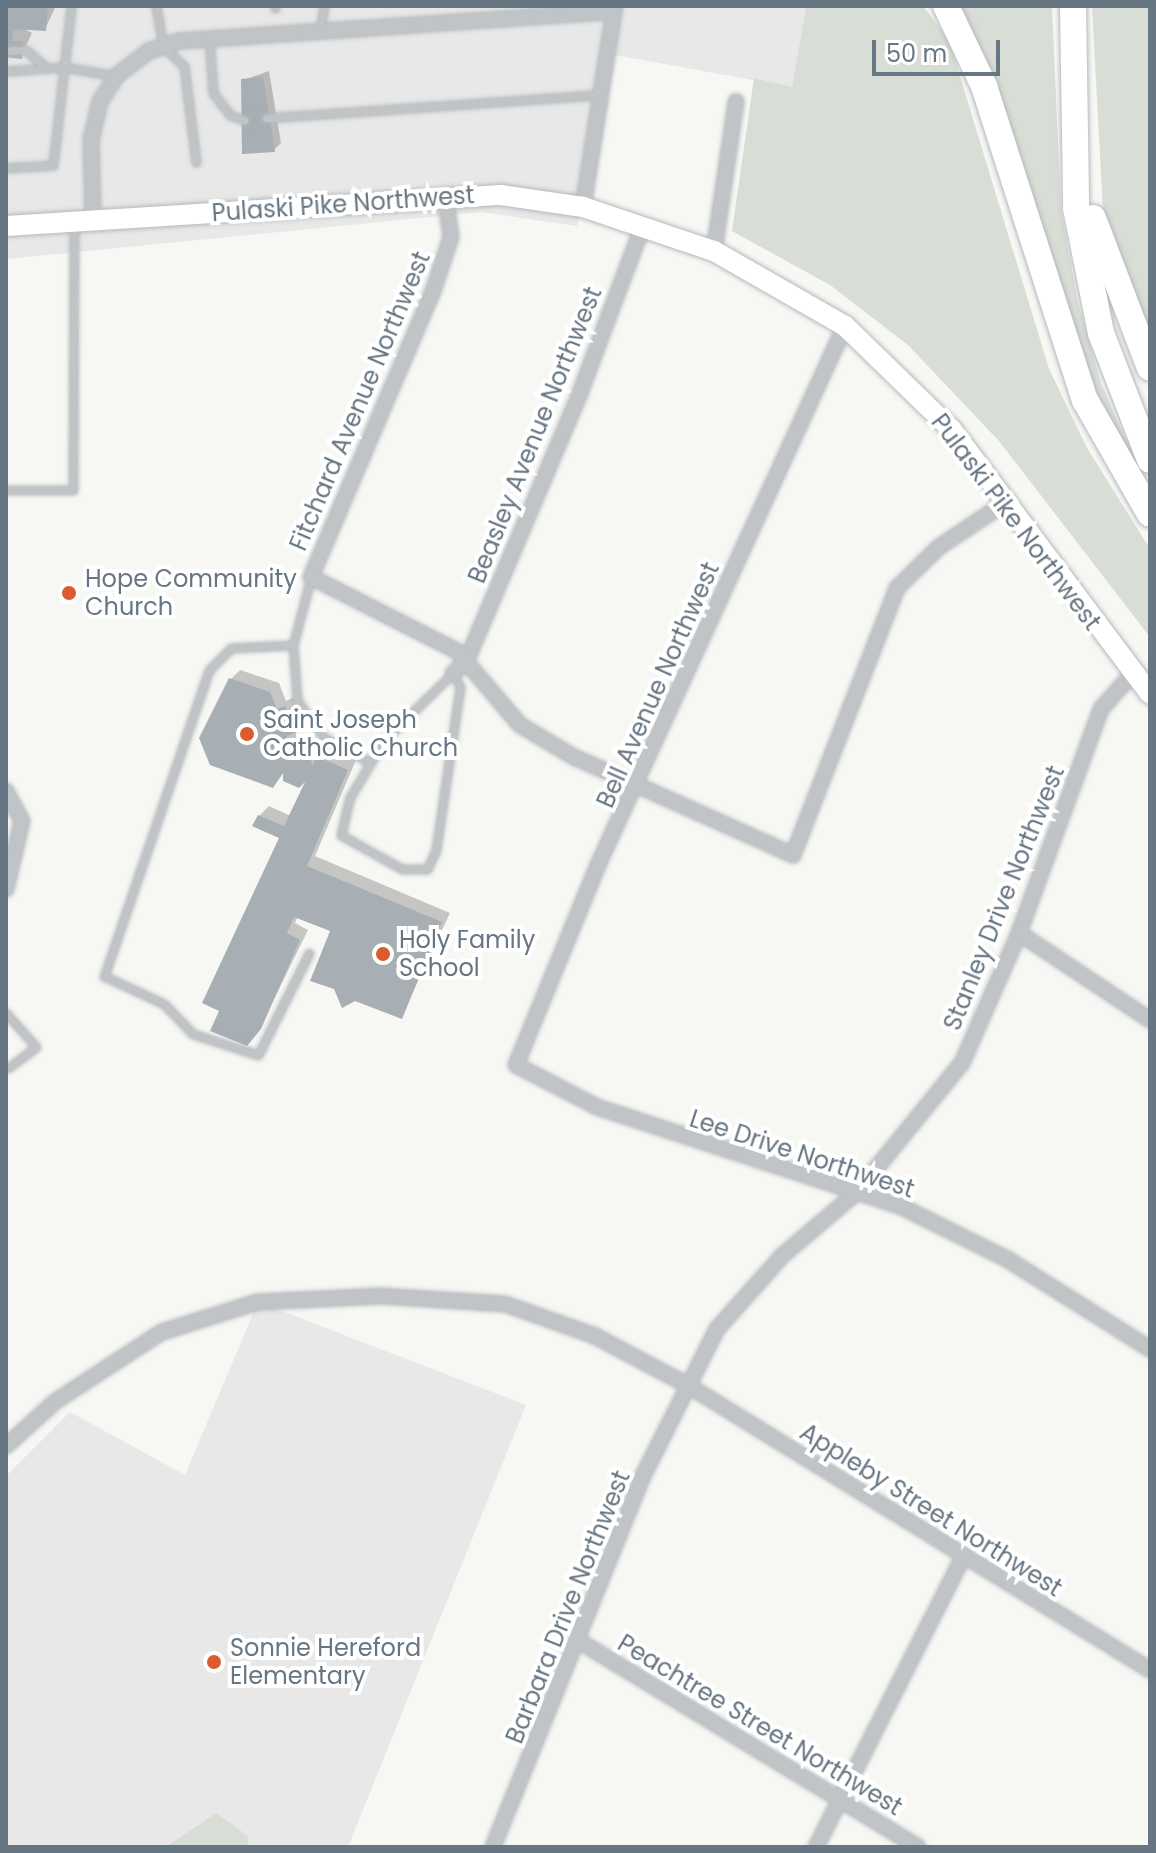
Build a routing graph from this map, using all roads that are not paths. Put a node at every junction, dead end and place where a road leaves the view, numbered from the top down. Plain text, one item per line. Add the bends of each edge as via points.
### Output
1 (71, 6) edge
2 (156, 6) edge
3 (324, 6) edge
4 (946, 6) edge
5 (1073, 6) edge
6 (614, 8) edge
7 (320, 29) junction
8 (209, 38) junction
9 (163, 46) junction
10 (6, 51) edge
11 (64, 67) junction
12 (47, 68) junction
13 (6, 71) edge
14 (116, 76) junction
15 (595, 95) junction
16 (736, 102) dead end
17 (266, 118) dead end
18 (244, 120) dead end
19 (1071, 125) junction
20 (196, 162) dead end
21 (6, 168) edge
22 (445, 195) junction
23 (583, 207) junction
24 (84, 221) junction
25 (643, 225) junction
26 (6, 226) edge
27 (714, 251) junction
28 (845, 326) junction
29 (1150, 368) edge
30 (1150, 460) edge
31 (6, 490) edge
32 (1005, 503) junction
33 (1150, 514) edge
34 (311, 577) junction
35 (293, 645) junction
36 (466, 662) junction
37 (453, 673) junction
38 (1133, 673) junction
39 (1150, 694) edge
40 (367, 761) junction
41 (640, 786) junction
42 (6, 791) edge
43 (6, 889) edge
44 (1019, 933) junction
45 (309, 953) dead end
46 (6, 1013) edge
47 (1150, 1020) edge
48 (516, 1065) joint
49 (8, 1068) edge
50 (857, 1192) junction
51 (1150, 1349) edge
52 (689, 1386) junction
53 (6, 1446) edge
54 (963, 1557) junction
55 (579, 1641) junction
56 (1150, 1670) edge
57 (840, 1800) junction
58 (493, 1847) edge
59 (816, 1847) edge
60 (918, 1847) edge

1 - 11 lane
2 - 9 lane
3 - 7 lane
4 - 33 highway via 984,86 1085,400
5 - 19 highway
6 - 7 street
6 - 15 street
7 - 8 street
8 - 9 street
8 - 18 lane via 213,93 230,115
9 - 14 street
9 - 20 lane via 184,66
10 - 12 lane via 26,50
11 - 12 lane
11 - 14 lane
11 - 21 lane via 53,165
12 - 13 lane
14 - 24 street via 100,102 91,140
15 - 17 lane
15 - 23 street
16 - 27 street
19 - 29 highway via 1121,309
19 - 30 highway via 1076,208 1101,333
22 - 23 main road, Pulaski Pike Northwest
22 - 24 main road, Pulaski Pike Northwest
22 - 34 street, Fitchard Avenue Northwest via 451,237 433,291
23 - 25 main road, Pulaski Pike Northwest
24 - 26 main road, Pulaski Pike Northwest
24 - 31 lane via 73,490
25 - 27 main road, Pulaski Pike Northwest
25 - 36 street, Beasley Avenue Northwest
27 - 28 main road, Pulaski Pike Northwest
28 - 32 main road, Pulaski Pike Northwest via 952,430
28 - 41 street, Bell Avenue Northwest
32 - 38 main road, Pulaski Pike Northwest
32 - 41 street via 939,547 897,588 793,855
34 - 35 lane
34 - 36 street
35 - 40 lane via 305,719
35 - 45 lane via 231,648 209,670 104,976 164,1004 193,1034 258,1055
36 - 37 street
36 - 41 street via 520,725
37 - 40 lane
37 - 40 lane via 460,687 455,729 427,869 402,869 341,835
38 - 39 main road, Pulaski Pike Northwest
38 - 44 street, Stanley Drive Northwest via 1101,709
41 - 48 street, Bell Avenue Northwest via 598,865
42 - 43 street via 22,821
44 - 47 street
44 - 50 street, Stanley Drive Northwest via 962,1063
46 - 49 lane via 36,1047
48 - 50 street, Lee Drive Northwest via 597,1107
50 - 51 street, Lee Drive Northwest via 1007,1259
50 - 52 street, Stanley Drive Northwest via 783,1255 717,1329
52 - 53 street, Appleby Street Northwest via 595,1336 505,1304 381,1296 258,1302 162,1332 56,1401
52 - 54 street, Appleby Street Northwest
52 - 55 street, Barbara Drive Northwest via 643,1476
54 - 56 street, Appleby Street Northwest
54 - 57 street
55 - 57 street, Peachtree Street Northwest
55 - 58 street, Barbara Drive Northwest
57 - 59 street
57 - 60 street, Peachtree Street Northwest

